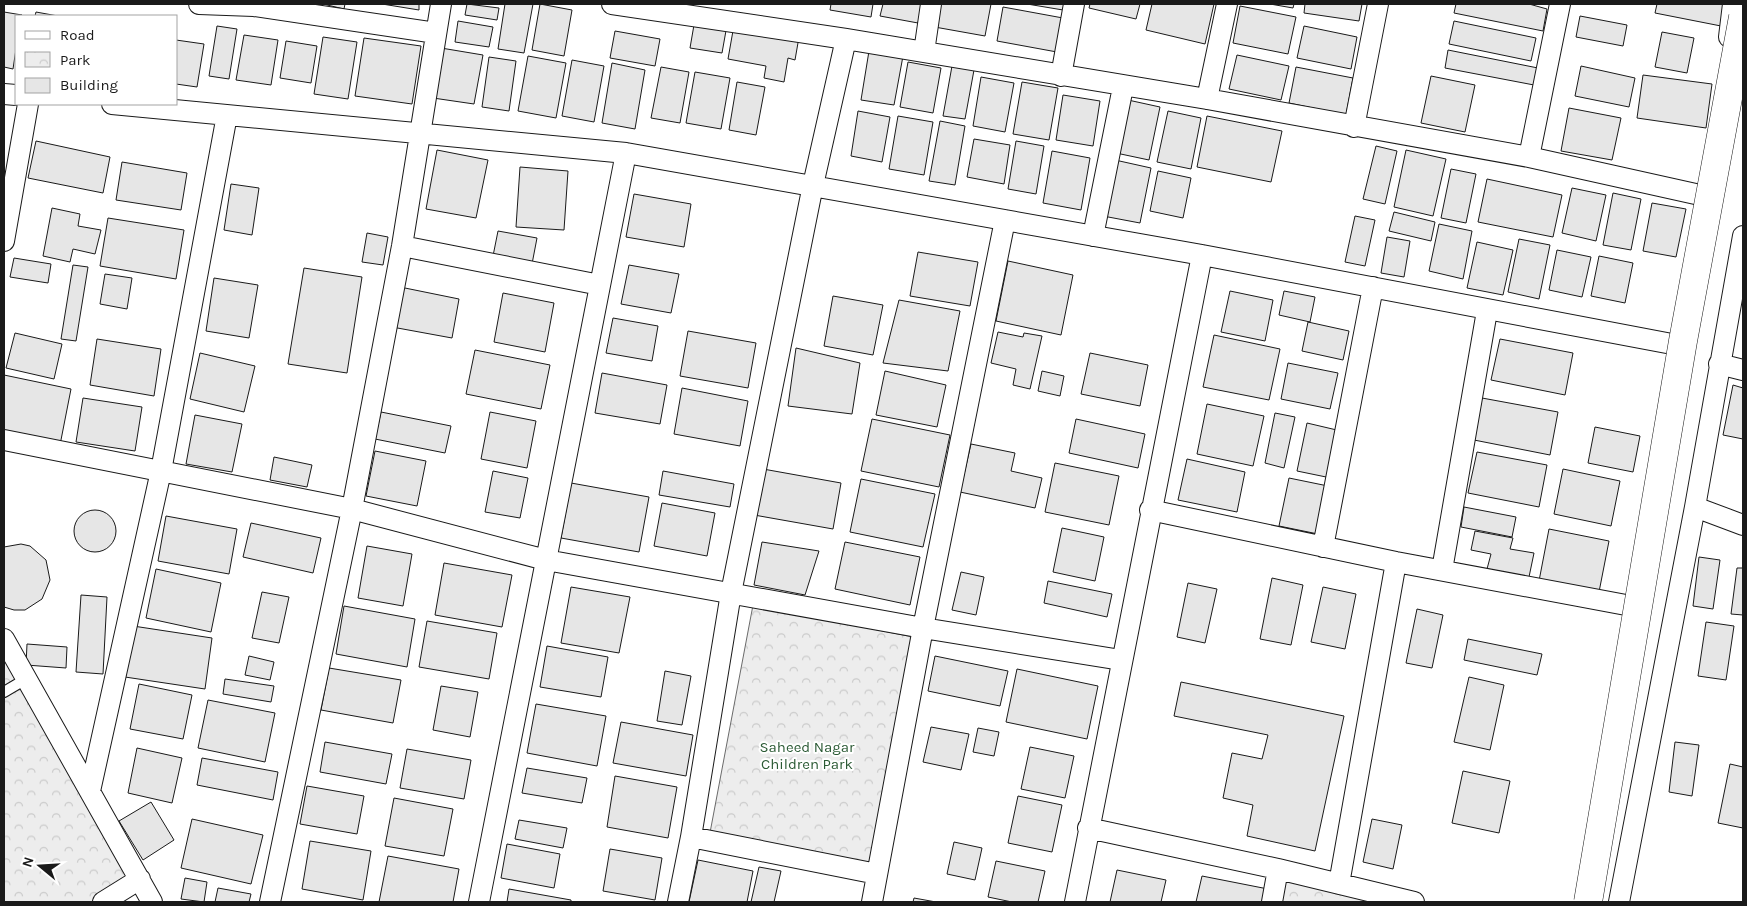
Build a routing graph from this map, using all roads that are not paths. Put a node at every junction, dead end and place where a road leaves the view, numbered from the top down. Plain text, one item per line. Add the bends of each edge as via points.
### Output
1 (199, 4) edge
2 (441, 4) edge
3 (612, 4) edge
4 (932, 4) edge
5 (1074, 4) edge
6 (1227, 4) edge
7 (1378, 4) edge
8 (1560, 4) edge
9 (1733, 4) edge
10 (1738, 28) edge
11 (436, 33) junction
12 (846, 39) junction
13 (924, 52) junction
14 (1061, 76) junction
15 (1122, 87) junction
16 (1207, 99) junction
17 (28, 105) edge
18 (122, 105) edge
19 (227, 115) junction
20 (1354, 127) junction
21 (419, 134) junction
22 (626, 153) junction
23 (1529, 157) junction
24 (813, 184) junction
25 (1700, 195) junction
26 (1005, 220) junction
27 (1093, 236) junction
28 (1743, 236) edge
29 (4, 241) edge
30 (402, 246) junction
31 (1202, 255) junction
32 (600, 285) junction
33 (1373, 287) junction
34 (1487, 311) junction
35 (1672, 344) junction
36 (1719, 364) junction
37 (1743, 370) edge
38 (4, 440) edge
39 (161, 471) junction
40 (1695, 507) junction
41 (352, 509) junction
42 (1150, 510) junction
43 (1743, 525) edge
44 (1323, 546) junction
45 (546, 560) junction
46 (1396, 562) junction
47 (1442, 570) junction
48 (731, 593) junction
49 (1626, 605) junction
50 (923, 628) junction
51 (4, 639) edge
52 (1121, 660) junction
53 (26, 679) junction
54 (4, 692) edge
55 (90, 791) junction
56 (1088, 828) junction
57 (691, 837) junction
58 (1278, 868) junction
59 (877, 874) junction
60 (140, 879) junction
61 (1339, 884) junction
62 (1378, 898) edge
63 (103, 902) edge
64 (152, 902) edge
65 (270, 902) edge
66 (479, 902) edge
67 (678, 902) edge
68 (872, 902) edge
69 (1075, 902) edge
70 (1272, 902) edge
71 (1414, 902) edge
72 (1575, 902) edge
73 (1588, 902) edge
74 (1619, 902) edge

1 - 11 street via 254,6
2 - 11 street
3 - 12 street
4 - 13 street
5 - 14 street
6 - 16 street
7 - 20 street
8 - 23 street
9 - 10 street
10 - 25 street
10 - 73 street, bridge
11 - 21 street
12 - 13 street
12 - 24 street
13 - 14 street
14 - 15 street
15 - 16 street
15 - 27 street
16 - 20 street
17 - 29 street
18 - 19 street
19 - 21 street
19 - 39 street
20 - 23 street
21 - 22 street
21 - 30 street
22 - 24 street
22 - 32 street
23 - 25 street
24 - 26 street
24 - 48 street
25 - 35 street
26 - 27 street
26 - 50 street
27 - 31 street
28 - 36 street
30 - 32 street
30 - 41 street
31 - 33 street
31 - 42 street
32 - 45 street
33 - 34 street
33 - 44 street
34 - 35 street
34 - 47 street
35 - 49 street
36 - 37 street
36 - 40 street
38 - 39 street
39 - 41 street
39 - 55 street
40 - 43 street
40 - 74 street
41 - 45 street
41 - 65 street
42 - 44 street
42 - 52 street
44 - 46 street
45 - 48 street
45 - 66 street
46 - 47 street
46 - 61 street
47 - 49 street
48 - 50 street
48 - 57 street
49 - 72 street
50 - 52 street
50 - 59 street
51 - 53 street
52 - 56 street
53 - 54 lane
53 - 55 street
55 - 60 street
56 - 58 street
56 - 69 street
57 - 59 street
57 - 67 street
58 - 61 street
58 - 70 street
59 - 68 street
60 - 63 street
60 - 64 street
61 - 62 street
62 - 71 street

